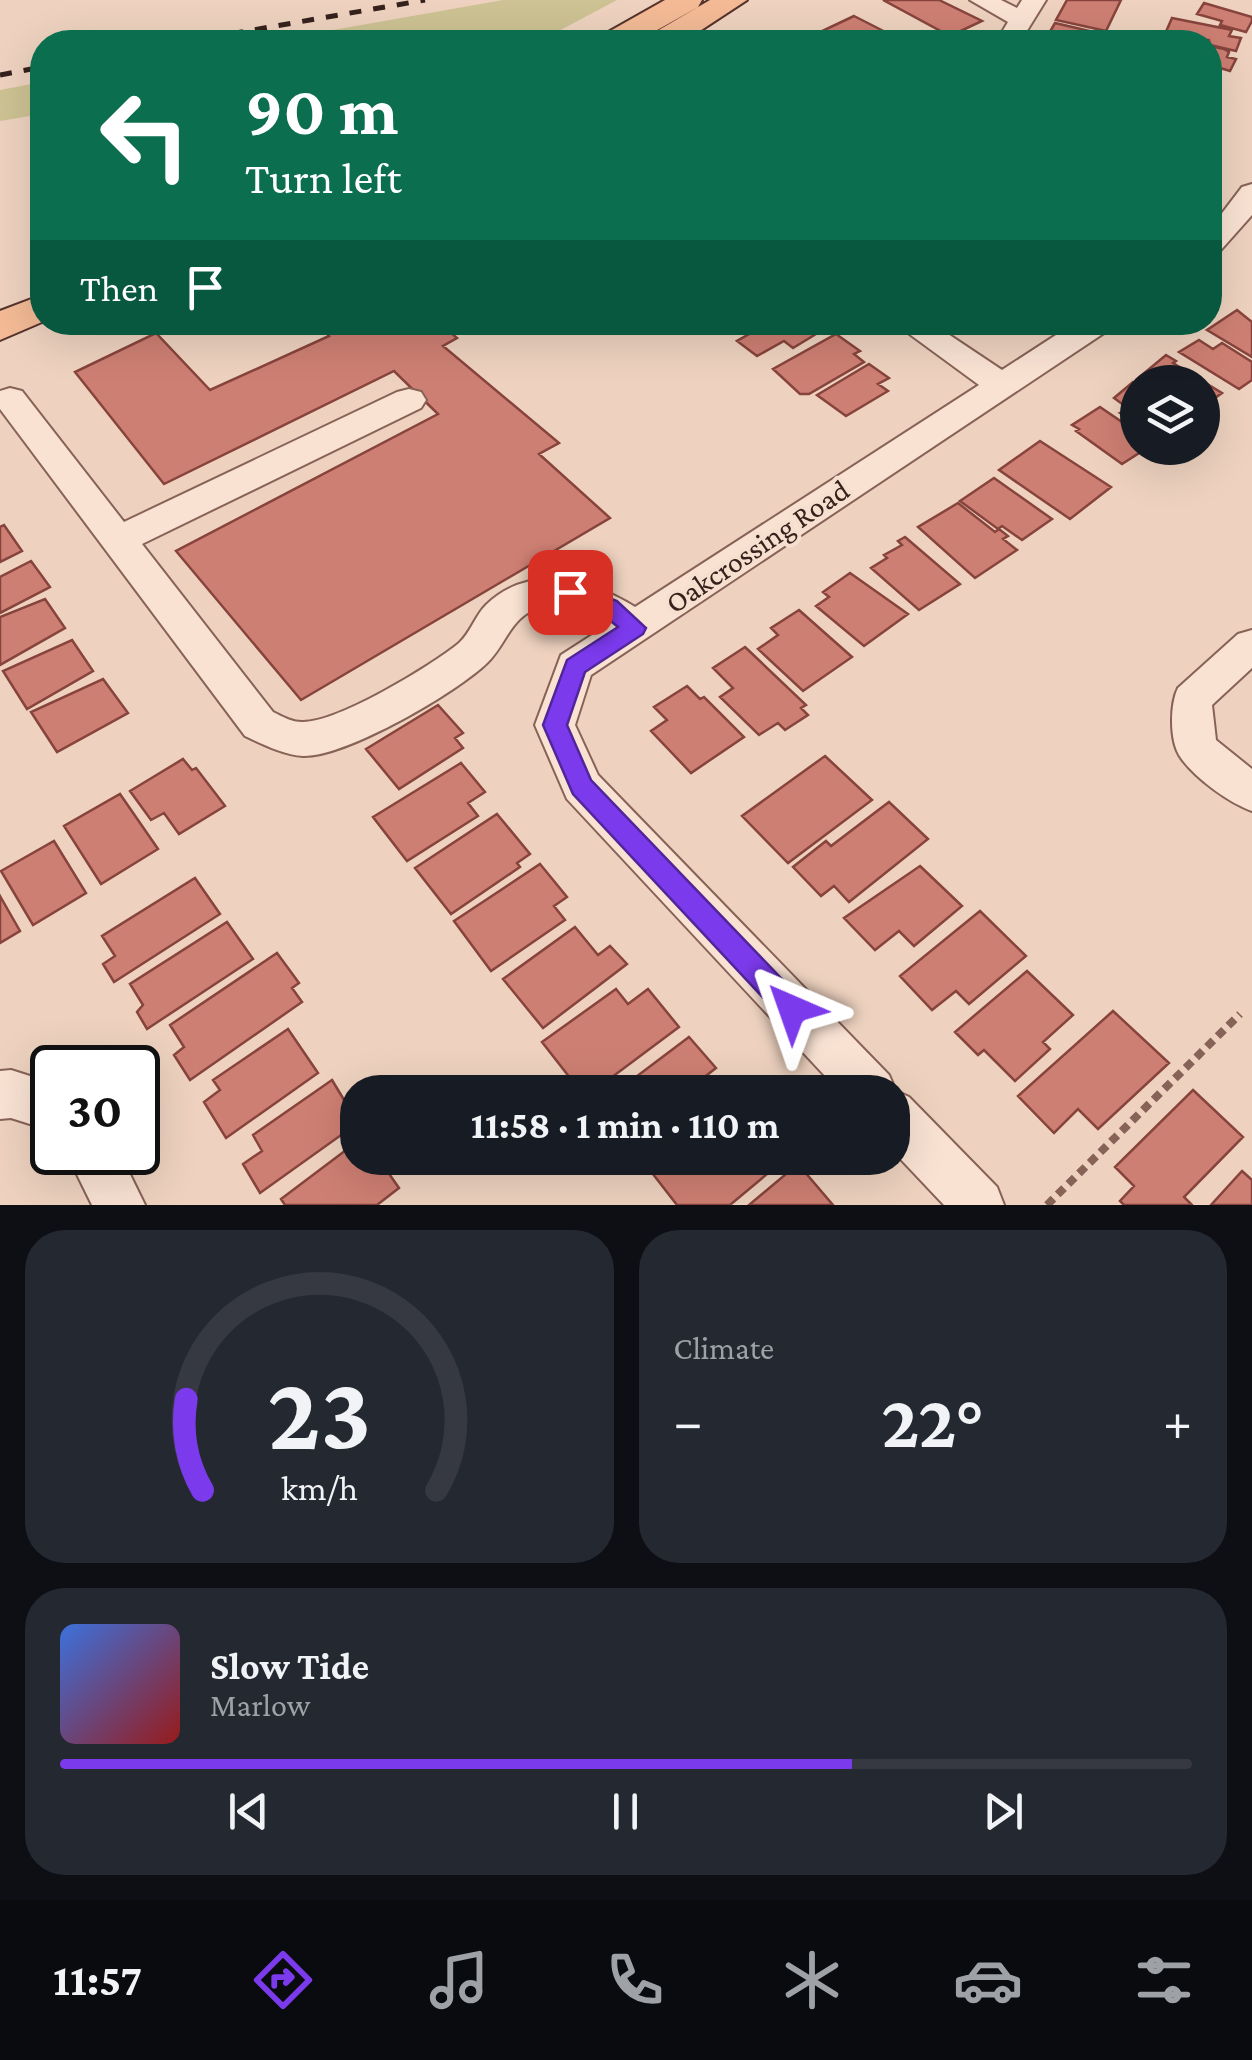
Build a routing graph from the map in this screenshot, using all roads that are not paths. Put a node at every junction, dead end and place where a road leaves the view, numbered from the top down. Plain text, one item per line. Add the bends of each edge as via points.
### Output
1 (687, 0) edge
2 (732, 0) edge
3 (982, 0) edge
4 (1028, 10) edge
5 (635, 30) edge
6 (681, 30) edge
7 (1252, 193) edge
8 (1222, 234) edge
9 (30, 313) edge
10 (30, 326) edge
11 (0, 327) edge
12 (0, 335) edge
13 (927, 335) edge
14 (1078, 335) edge
15 (1000, 384) junction
16 (10, 398) dead end
17 (409, 400) dead end
18 (118, 540) junction
19 (635, 628) junction
20 (1252, 645) edge
21 (1252, 793) edge
22 (856, 1075) edge
23 (0, 1096) edge
24 (30, 1100) edge
25 (910, 1133) edge
26 (104, 1175) edge
27 (120, 1205) edge
28 (978, 1205) edge

1 - 5 main road
2 - 6 main road
3 - 4 street
7 - 8 street
9 - 11 main road
10 - 12 main road
13 - 15 street
14 - 15 street, Oakcrossing Road
15 - 19 street, Oakcrossing Road
16 - 18 street
17 - 18 street
18 - 19 street via 259,724 303,739 350,727 472,654 499,616 524,598 570,592 609,607
19 - 22 street, Oakcrossing Road via 575,666 555,725 582,787
20 - 21 street via 1192,699 1196,748
23 - 24 street
25 - 28 street
26 - 27 street

